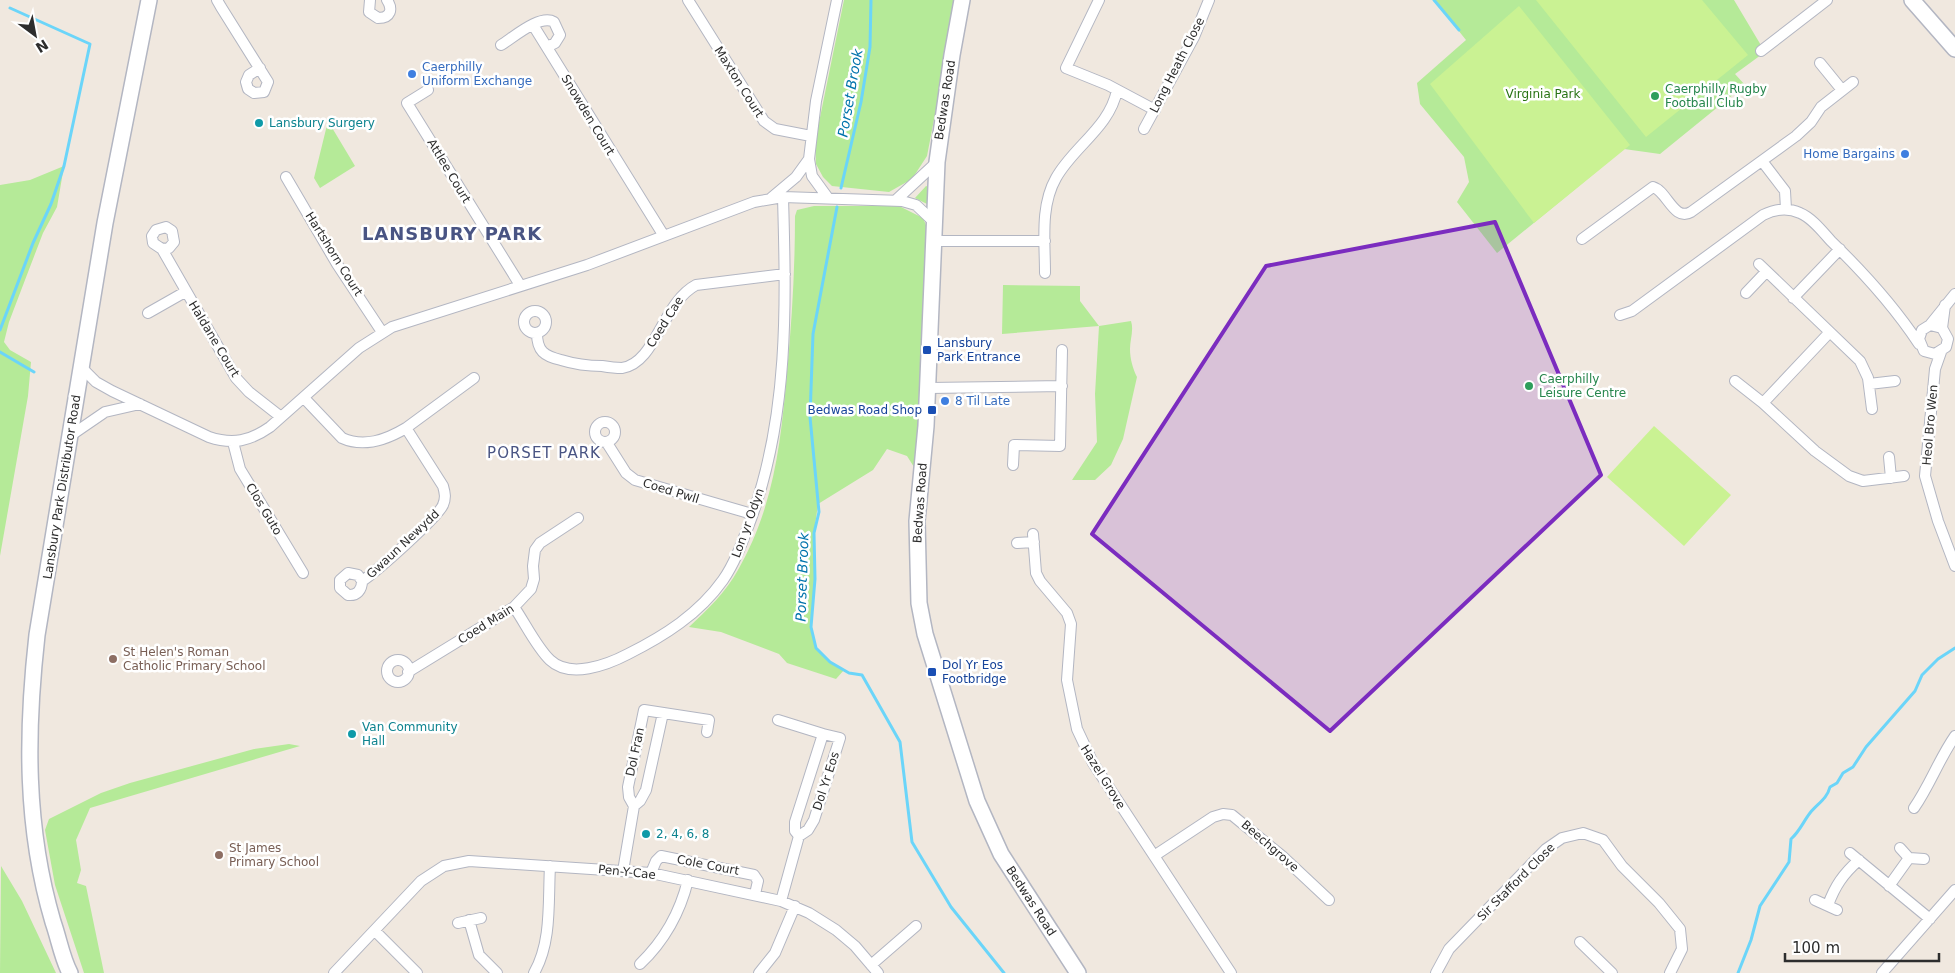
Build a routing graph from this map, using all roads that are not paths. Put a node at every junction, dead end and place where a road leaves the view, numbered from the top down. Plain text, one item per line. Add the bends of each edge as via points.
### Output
1 (149, 0) edge
2 (217, 0) edge
3 (370, 0) edge
4 (387, 0) edge
5 (688, 0) edge
6 (837, 0) edge
7 (962, 0) edge
8 (1099, 0) edge
9 (1209, 0) edge
10 (1827, 0) edge
11 (1912, 0) edge
12 (533, 25) junction
13 (501, 45) dead end
14 (547, 47) junction
15 (1955, 49) edge
16 (1761, 51) dead end
17 (1820, 63) dead end
18 (260, 68) dead end
19 (1853, 82) dead end
20 (428, 90) dead end
21 (1117, 90) junction
22 (1842, 90) junction
23 (1155, 110) junction
24 (1144, 129) dead end
25 (811, 136) junction
26 (808, 159) junction
27 (1762, 161) junction
28 (937, 162) junction
29 (286, 177) dead end
30 (783, 197) junction
31 (771, 198) junction
32 (828, 198) junction
33 (896, 200) junction
34 (1786, 209) junction
35 (933, 221) junction
36 (664, 236) junction
37 (1582, 239) dead end
38 (933, 241) junction
39 (1045, 241) junction
40 (162, 249) dead end
41 (1840, 249) junction
42 (1759, 264) dead end
43 (1766, 272) junction
44 (1046, 273) dead end
45 (785, 274) junction
46 (520, 285) junction
47 (185, 292) junction
48 (1746, 293) dead end
49 (1955, 294) edge
50 (1793, 298) junction
51 (1945, 305) junction
52 (148, 313) dead end
53 (1620, 315) dead end
54 (1901, 316) junction
55 (1926, 328) junction
56 (1942, 328) junction
57 (382, 332) junction
58 (536, 333) dead end
59 (1830, 333) junction
60 (1952, 339) edge
61 (1922, 348) junction
62 (1062, 350) dead end
63 (1941, 352) junction
64 (82, 368) junction
65 (1935, 369) junction
66 (474, 378) dead end
67 (1735, 381) dead end
68 (1895, 381) dead end
69 (1869, 384) junction
70 (1062, 386) junction
71 (928, 388) junction
72 (304, 398) junction
73 (1764, 403) junction
74 (141, 404) junction
75 (1872, 409) dead end
76 (281, 417) junction
77 (406, 428) junction
78 (70, 436) junction
79 (233, 442) junction
80 (607, 443) dead end
81 (1890, 457) dead end
82 (1013, 465) dead end
83 (1904, 476) dead end
84 (1892, 478) junction
85 (752, 514) junction
86 (578, 518) dead end
87 (1017, 543) dead end
88 (1955, 566) edge
89 (303, 573) dead end
90 (362, 582) dead end
91 (514, 607) junction
92 (408, 672) dead end
93 (663, 713) junction
94 (778, 720) dead end
95 (707, 732) dead end
96 (823, 734) junction
97 (1953, 743) edge
98 (634, 806) junction
99 (1914, 808) dead end
100 (799, 836) junction
101 (1900, 848) dead end
102 (1850, 853) dead end
103 (1154, 856) junction
104 (1909, 858) junction
105 (1924, 859) dead end
106 (1859, 860) junction
107 (550, 866) junction
108 (623, 870) junction
109 (651, 873) junction
110 (688, 880) junction
111 (1889, 886) junction
112 (1955, 890) edge
113 (755, 894) junction
114 (1329, 900) dead end
115 (1815, 900) dead end
116 (781, 901) junction
117 (795, 906) junction
118 (481, 918) dead end
119 (1930, 919) junction
120 (469, 920) junction
121 (458, 923) dead end
122 (916, 926) dead end
123 (375, 931) junction
124 (1580, 942) dead end
125 (640, 964) dead end
126 (875, 969) edge
127 (70, 973) edge
128 (334, 973) edge
129 (417, 973) edge
130 (497, 973) edge
131 (534, 973) edge
132 (759, 973) edge
133 (1078, 973) edge
134 (1230, 973) edge
135 (1436, 973) edge
136 (1612, 973) edge
137 (1670, 973) edge
138 (1882, 973) edge

1 - 64 main road, Lansbury Park Distributor Road via 105,223
2 - 18 street
3 - 4 street via 369,12 378,18 386,17 390,11
5 - 25 street, Maxton Court via 764,121 776,129
6 - 25 street
7 - 28 main road, Bedwas Road
8 - 21 street via 1066,68
9 - 23 street, Long Heath Close via 1194,37
10 - 16 street
11 - 15 main road
12 - 13 street
12 - 14 street, Snowden Court
12 - 14 street via 546,19 558,26 558,40
14 - 36 street, Snowden Court
17 - 22 street
19 - 22 street
20 - 46 street, Attlee Court via 407,103
21 - 23 street
21 - 39 street via 1097,130 1068,160 1056,178 1049,194
22 - 27 street via 1821,107 1796,136
23 - 24 street, Long Heath Close
25 - 26 street
26 - 31 street via 796,177
26 - 32 street via 812,176
27 - 34 street via 1785,191
27 - 37 street via 1688,214 1678,213 1658,189 1652,187
28 - 33 street
28 - 35 main road, Bedwas Road
29 - 57 street, Hartshorn Court
30 - 31 street
30 - 32 street
30 - 45 street, Lon yr Odyn
31 - 36 street
32 - 33 street
33 - 35 street via 916,205
34 - 41 street via 1809,219
34 - 53 street via 1763,215 1632,311
35 - 38 main road, Bedwas Road
36 - 46 street
38 - 39 street
38 - 71 main road, Bedwas Road
39 - 44 street
40 - 47 street, Haldane Court
41 - 50 street
41 - 54 street
42 - 43 street
43 - 48 street
43 - 50 street
45 - 58 street, Coed Cae via 696,285 684,292 669,311 643,357 622,368 564,361 544,355 537,344
45 - 85 street, Lon yr Odyn via 779,397 771,454
46 - 57 street
47 - 52 street
47 - 76 street, Haldane Court via 236,378
49 - 51 street
50 - 59 street
51 - 55 street
51 - 56 street
54 - 55 street
54 - 61 street, Heol Bro Wen
55 - 56 street
55 - 61 street
56 - 60 street, Heol Bro Wen
57 - 72 street via 359,348
59 - 69 street via 1860,361
59 - 73 street
60 - 63 street, Heol Bro Wen
61 - 63 street via 1930,354
61 - 65 street, Heol Bro Wen
62 - 70 street
63 - 65 street, Heol Bro Wen
64 - 74 street via 104,387
64 - 78 main road, Lansbury Park Distributor Road
65 - 88 street, Heol Bro Wen via 1925,476
66 - 77 street
67 - 73 street
68 - 69 street
69 - 75 street
70 - 71 street
70 - 82 street via 1060,446 1014,445
71 - 133 main road, Bedwas Road via 917,521 917,578 925,634 965,767 1001,854
72 - 76 street
72 - 77 street via 342,438 350,442 369,443
73 - 84 street via 1815,451 1849,476 1863,481
74 - 78 street via 105,412
74 - 79 street via 210,437
76 - 79 street via 255,436
77 - 90 street, Gwaun Newydd via 438,475 446,497 442,507 426,524
78 - 127 main road, Lansbury Park Distributor Road via 36,644 29,747 36,855 48,906
79 - 89 street, Clos Guto via 240,469
80 - 85 street, Coed Pwll via 634,480
81 - 84 street
83 - 84 street
85 - 91 street, Lon yr Odyn via 737,555 722,582 679,626 625,656 574,670 562,668 550,660
86 - 91 street, Coed Main via 540,543 535,550 531,589
87 - 103 street, Hazel Grove via 1033,538 1036,573 1067,613 1071,624 1067,680 1082,743
91 - 92 street, Coed Main
93 - 95 street, Dol Fran via 709,720
93 - 98 street via 646,790
93 - 98 street, Dol Fran via 644,710 628,787
94 - 96 street, Dol Yr Eos
96 - 100 street, Dol Yr Eos via 795,822
96 - 100 street, Dol Yr Eos via 840,738 814,820
97 - 99 street via 1940,758 1929,786
98 - 108 street, Dol Fran
100 - 116 street, Dol Yr Eos
101 - 104 street
102 - 106 street
103 - 114 street, Beechgrove via 1213,817 1232,815
103 - 134 street, Hazel Grove
104 - 105 street
104 - 111 street
106 - 111 street
106 - 115 street via 1844,873 1834,889 1832,908
107 - 108 street, Pen-Y-Cae
107 - 123 street, Pen-Y-Cae via 469,861 452,863 421,881
107 - 131 street via 545,945
108 - 109 street, Pen-Y-Cae
109 - 110 street, Pen-Y-Cae
109 - 113 street, Cole Court via 661,856 754,875 758,881
110 - 113 street, Pen-Y-Cae
110 - 125 street via 670,926
111 - 119 street
112 - 119 street
113 - 116 street, Pen-Y-Cae
116 - 117 street, Pen-Y-Cae
117 - 126 street, Pen-Y-Cae via 836,930
117 - 132 street via 775,953
118 - 120 street
119 - 138 street
120 - 121 street
120 - 130 street via 479,955
122 - 126 street
123 - 128 street, Pen-Y-Cae
123 - 129 street
124 - 136 street
135 - 137 street, Sir Stafford Close via 1450,950 1546,849 1562,838 1583,833 1603,840 1622,866 1660,903 1680,929 1682,949

